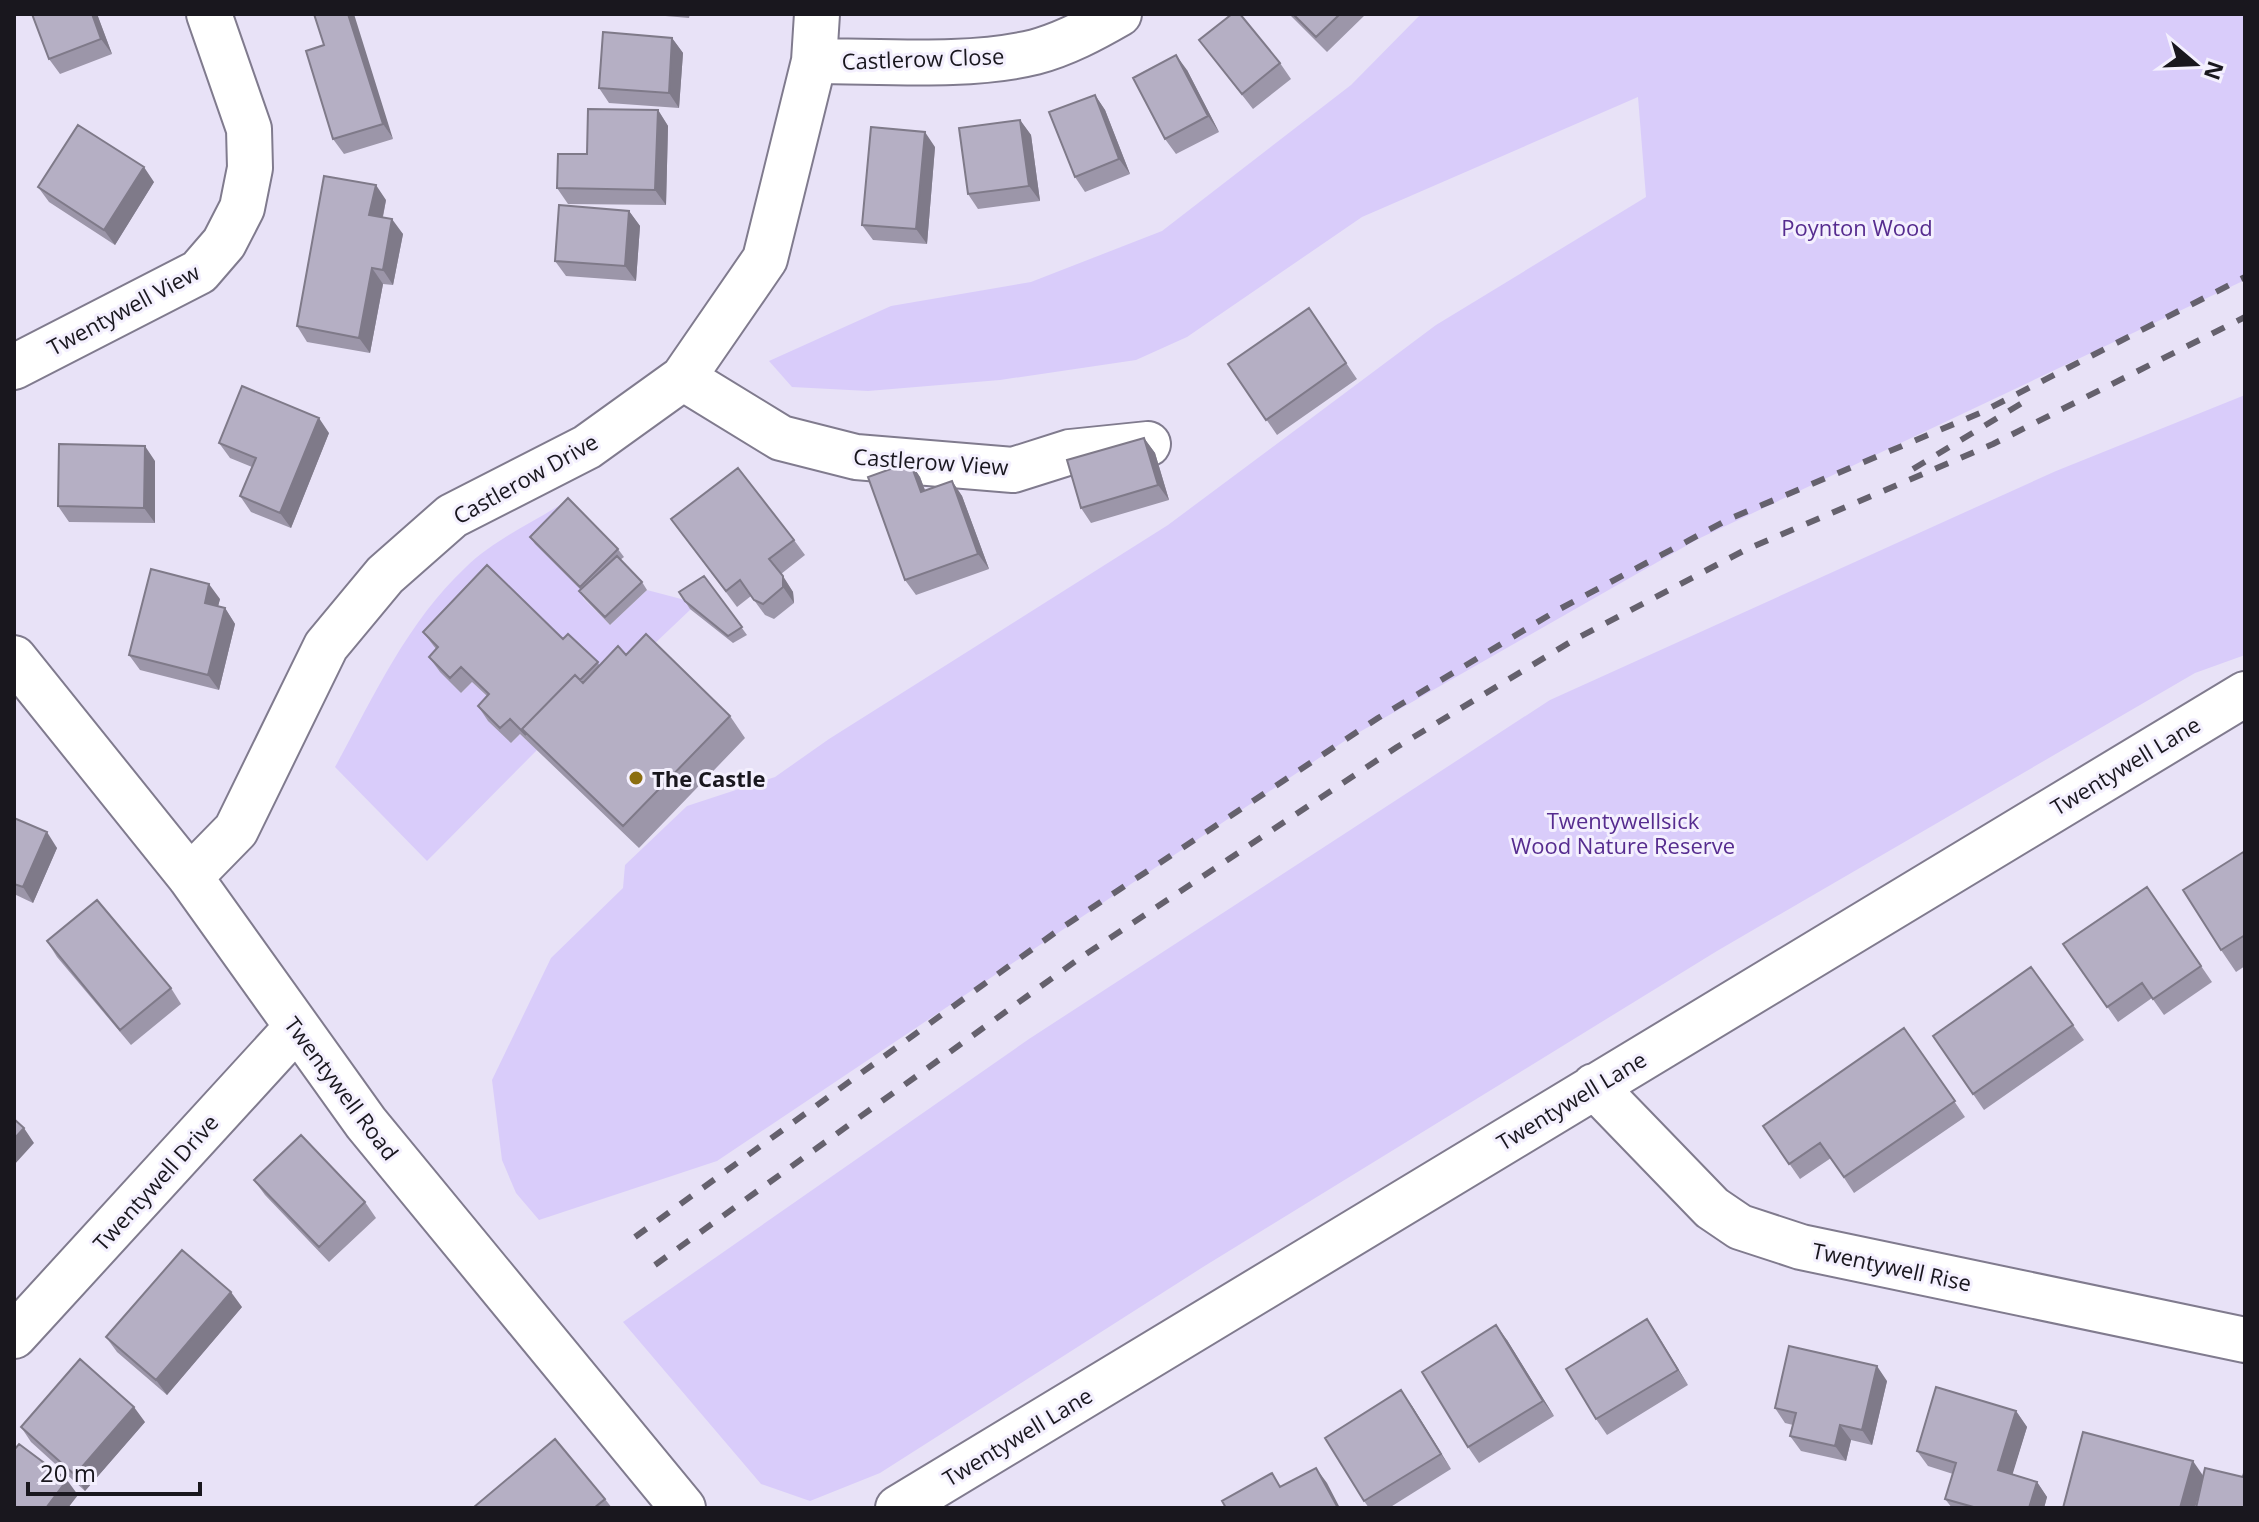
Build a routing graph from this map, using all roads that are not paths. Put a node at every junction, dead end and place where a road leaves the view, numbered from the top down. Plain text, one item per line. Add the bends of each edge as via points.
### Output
1 (209, 14) edge
2 (817, 14) edge
3 (1119, 14) edge
4 (814, 61) junction
5 (14, 367) edge
6 (683, 378) junction
7 (1148, 444) edge
8 (14, 658) edge
9 (2245, 694) edge
10 (190, 877) junction
11 (296, 1028) junction
12 (1594, 1086) junction
13 (14, 1336) edge
14 (2245, 1340) edge
15 (683, 1508) edge
16 (898, 1508) edge

1 - 5 street, Twentywell View via 249,129 250,168 242,208 224,243 199,272
2 - 4 street, Castlerow Drive
3 - 4 street, Castlerow Close via 1082,35 993,60
4 - 6 street, Castlerow Drive via 765,259
6 - 7 street, Castlerow View via 781,438 856,457 1013,470 1070,452
6 - 10 street, Castlerow Drive via 587,447 452,516 385,575 326,646 236,830
8 - 10 street, Twentywell Road
9 - 12 street, Twentywell Lane
10 - 11 street, Twentywell Road
11 - 13 street, Twentywell Drive
11 - 15 street, Twentywell Road via 366,1123
12 - 14 street, Twentywell Rise via 1712,1208 1740,1227 1801,1247
12 - 16 street, Twentywell Lane

